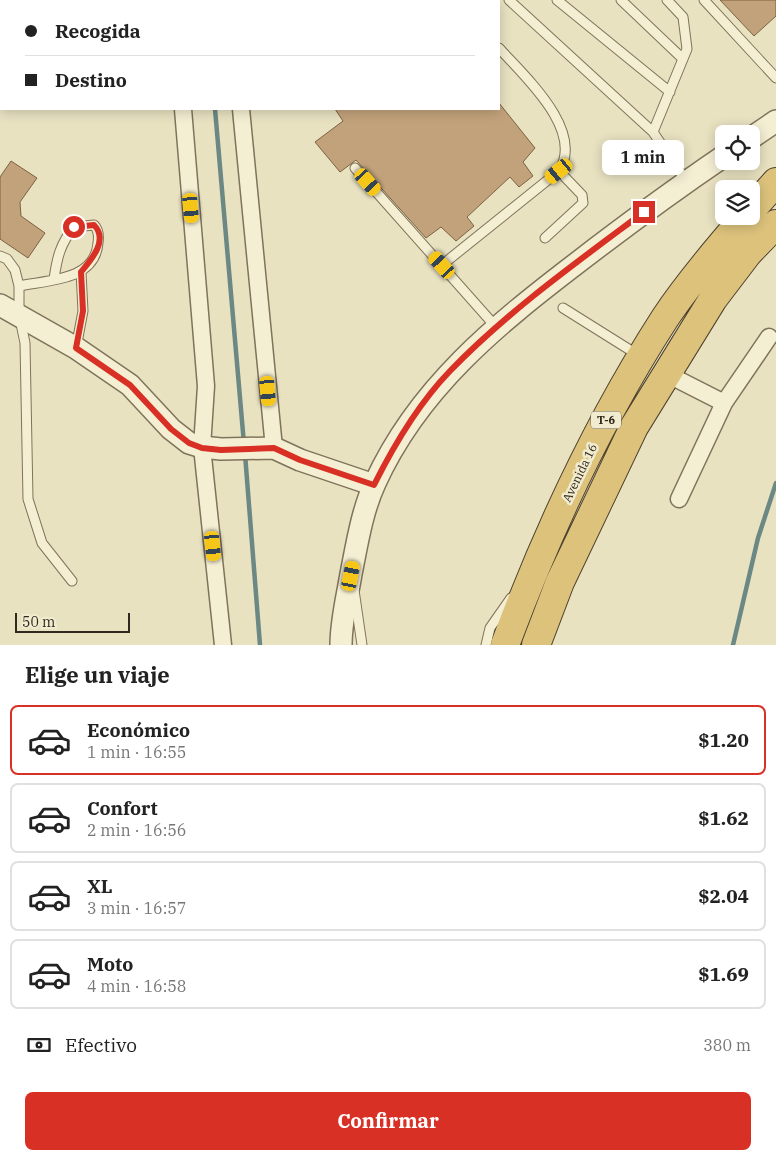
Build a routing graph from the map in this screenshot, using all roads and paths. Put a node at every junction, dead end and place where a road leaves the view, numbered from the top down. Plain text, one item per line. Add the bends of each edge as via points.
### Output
1 (509, 0) edge
2 (557, 0) edge
3 (621, 0) edge
4 (667, 0) edge
5 (704, 0) edge
6 (500, 49) edge
7 (683, 59) junction
8 (776, 78) edge
9 (670, 92) junction
10 (183, 110) edge
11 (241, 110) edge
12 (776, 121) edge
13 (653, 132) junction
14 (760, 132) edge
15 (715, 162) edge
16 (355, 168) dead end
17 (559, 171) junction
18 (686, 182) junction
19 (776, 182) edge
20 (760, 200) edge
21 (776, 224) edge
22 (739, 225) edge
23 (545, 238) dead end
24 (0, 256) edge
25 (442, 265) junction
26 (81, 272) junction
27 (54, 279) junction
28 (19, 286) junction
29 (0, 305) edge
30 (563, 308) dead end
31 (19, 314) junction
32 (496, 327) junction
33 (769, 338) dead end
34 (76, 348) junction
35 (642, 357) junction
36 (667, 374) junction
37 (724, 403) junction
38 (212, 448) junction
39 (267, 448) junction
40 (374, 485) junction
41 (679, 499) dead end
42 (542, 554) junction
43 (351, 576) junction
44 (72, 581) dead end
45 (223, 645) edge
46 (341, 645) edge
47 (362, 645) edge
48 (486, 645) edge
49 (505, 645) edge
50 (536, 645) edge

1 - 13 lane
2 - 9 lane
3 - 7 lane
4 - 7 lane via 684,17 687,48
5 - 8 lane
6 - 17 lane via 550,104 565,140 564,161
7 - 9 lane
9 - 13 lane
10 - 38 street
11 - 39 street
12 - 14 street
13 - 18 lane
15 - 18 street
16 - 25 lane
17 - 23 lane via 582,195 583,203
17 - 25 lane
18 - 32 street
19 - 20 highway
21 - 36 highway, T-6 via 748,253 713,299
22 - 35 highway, Avenida 16 / T-6 via 666,317
24 - 28 lane via 7,258 15,270
25 - 32 lane
26 - 27 lane via 72,277
26 - 27 lane via 97,253 99,234 94,225 74,227 62,242 57,253
26 - 34 lane via 83,311
27 - 28 lane
28 - 31 lane
29 - 31 street
30 - 35 lane
31 - 34 street
31 - 44 lane via 25,343 28,499 42,543
32 - 40 street via 449,372 413,418
33 - 37 street
34 - 38 street via 130,385 171,429 189,443
35 - 42 highway, Avenida 16 / T-6 via 600,431
36 - 37 street
36 - 50 highway, T-6 via 626,443 560,582
37 - 41 street
38 - 39 street
38 - 45 street
39 - 40 street
40 - 43 street
42 - 48 lane via 490,628
42 - 49 highway, Avenida 16 / T-6
43 - 46 street
43 - 47 lane

